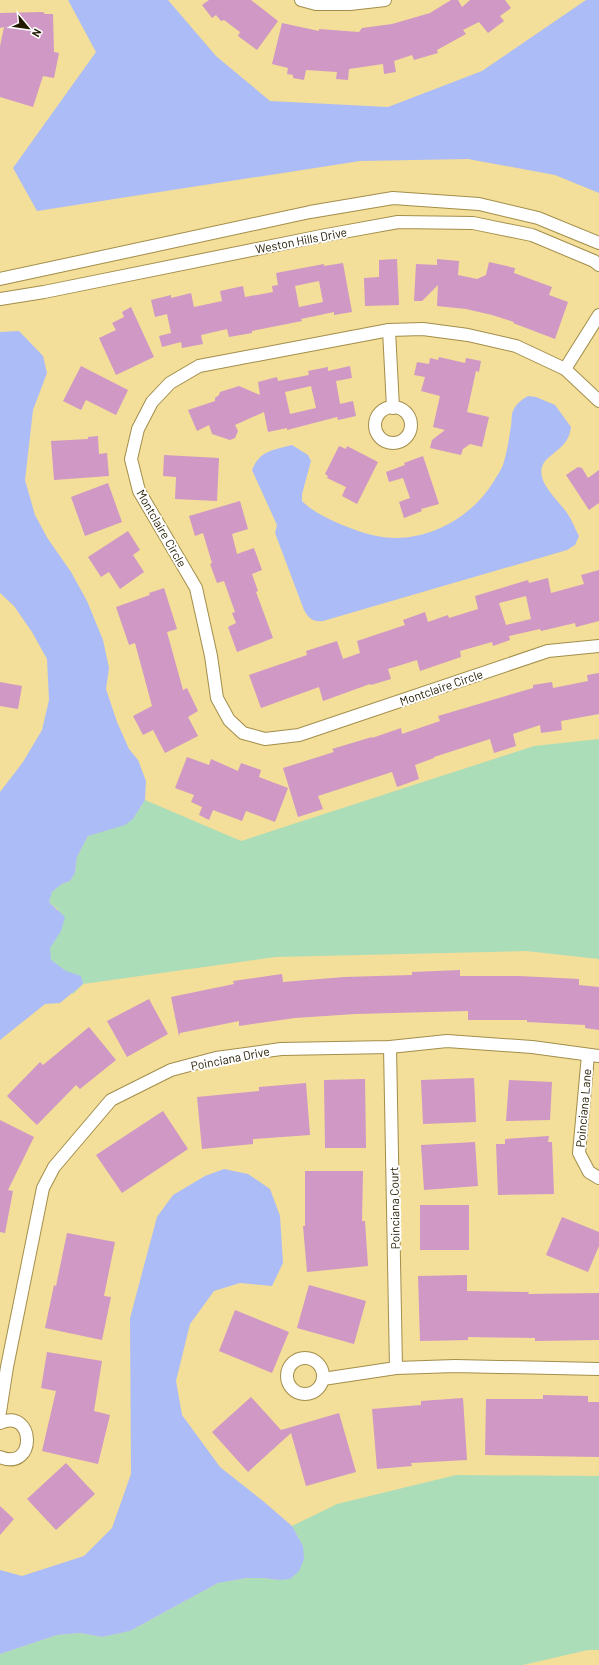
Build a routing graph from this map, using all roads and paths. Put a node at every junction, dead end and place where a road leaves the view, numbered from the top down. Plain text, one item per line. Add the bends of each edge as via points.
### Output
1 (301, 0) edge
2 (386, 0) edge
3 (599, 243) edge
4 (599, 265) edge
5 (0, 279) edge
6 (0, 299) edge
7 (599, 315) edge
8 (389, 330) junction
9 (565, 370) junction
10 (599, 401) edge
11 (393, 408) dead end
12 (599, 646) edge
13 (390, 1047) junction
14 (594, 1056) edge
15 (599, 1178) edge
16 (396, 1368) junction
17 (599, 1369) edge
18 (323, 1379) dead end
19 (0, 1412) edge
20 (0, 1423) edge
21 (0, 1457) edge

1 - 2 street via 316,4
3 - 5 street, Weston Hills Drive via 538,218 479,204 393,198 310,212
4 - 6 street, Weston Hills Drive via 532,235 473,223 398,222
7 - 9 street
8 - 9 street, Montclaire Circle via 423,329 468,335 516,346
8 - 11 street
8 - 12 street, Montclaire Circle via 199,366 170,382 152,402 138,429 131,459 139,491 196,588 217,698 229,720 243,733 265,739 299,735 548,651
9 - 10 street, Montclaire Circle
13 - 14 street, Poinciana Drive via 447,1040 532,1047
13 - 16 street, Poinciana Court
13 - 19 street, Poinciana Drive via 280,1049 216,1058 171,1070 112,1100 54,1167 43,1188
14 - 15 street, Poinciana Lane via 579,1154 589,1172
16 - 17 street via 455,1366
16 - 18 street
20 - 21 street via 10,1420 22,1426 26,1431 28,1443 17,1458 10,1460

